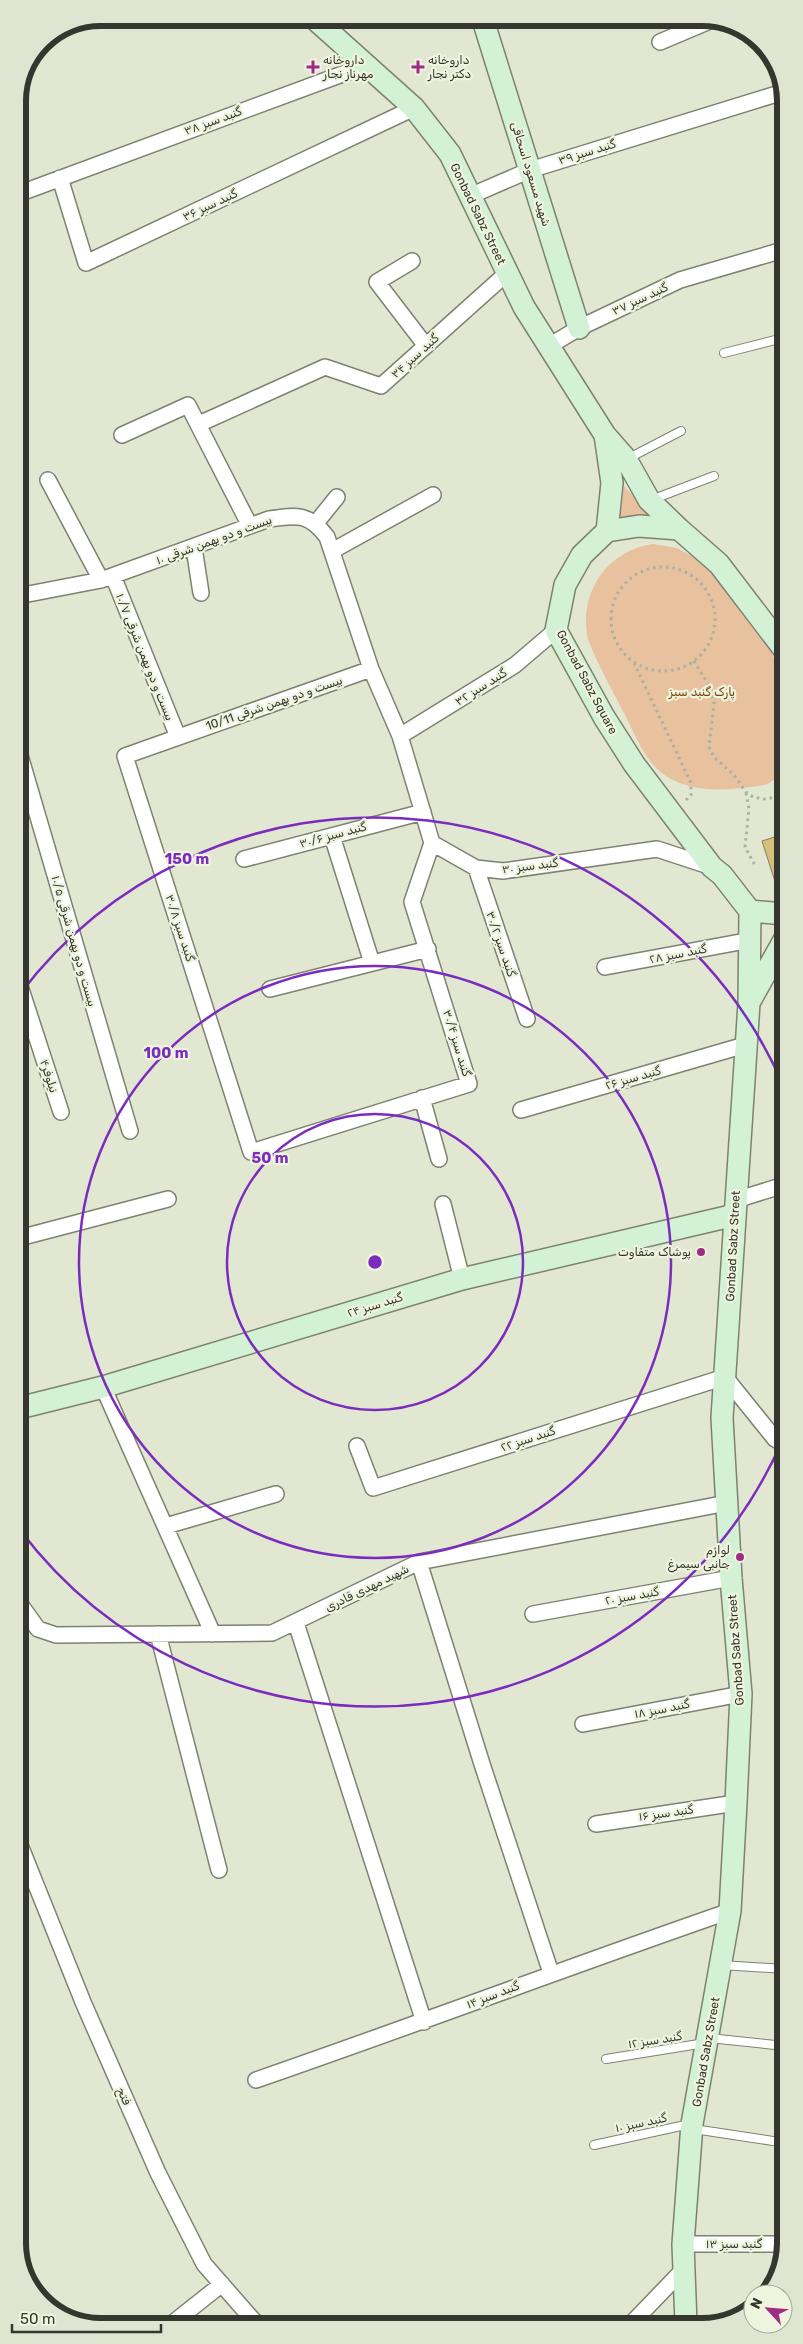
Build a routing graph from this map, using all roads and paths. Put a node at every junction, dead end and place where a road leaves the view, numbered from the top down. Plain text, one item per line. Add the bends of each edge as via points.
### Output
1 (323, 26) edge
2 (485, 26) edge
3 (698, 26) edge
4 (660, 42) dead end
5 (366, 64) junction
6 (776, 94) edge
7 (414, 108) junction
8 (530, 170) junction
9 (60, 178) junction
10 (26, 191) edge
11 (470, 196) junction
12 (777, 252) edge
13 (412, 261) dead end
14 (507, 273) junction
15 (579, 328) junction
16 (777, 340) edge
17 (426, 346) junction
18 (549, 346) junction
19 (724, 353) dead end
20 (199, 424) junction
21 (681, 431) dead end
22 (605, 434) junction
23 (122, 435) dead end
24 (626, 459) junction
25 (714, 476) dead end
26 (48, 480) dead end
27 (433, 495) dead end
28 (337, 497) dead end
29 (650, 500) junction
30 (316, 523) junction
31 (250, 526) junction
32 (679, 529) junction
33 (607, 530) junction
34 (194, 548) junction
35 (332, 551) junction
36 (107, 578) junction
37 (201, 593) dead end
38 (26, 594) edge
39 (556, 630) junction
40 (777, 640) edge
41 (694, 661) junction
42 (633, 662) junction
43 (371, 669) junction
44 (400, 736) junction
45 (178, 737) junction
46 (26, 779) edge
47 (746, 792) junction
48 (777, 797) edge
49 (423, 812) junction
50 (671, 812) junction
51 (332, 836) junction
52 (432, 842) junction
53 (244, 858) dead end
54 (712, 867) junction
55 (756, 867) dead end
56 (476, 868) junction
57 (750, 911) junction
58 (777, 913) edge
59 (751, 940) junction
60 (428, 948) junction
61 (777, 953) edge
62 (372, 963) junction
63 (604, 968) dead end
64 (270, 989) dead end
65 (749, 1003) junction
66 (26, 1004) edge
67 (527, 1019) dead end
68 (745, 1045) junction
69 (422, 1098) junction
70 (521, 1110) dead end
71 (61, 1112) dead end
72 (130, 1131) dead end
73 (251, 1152) joint
74 (439, 1159) dead end
75 (777, 1188) edge
76 (168, 1199) dead end
77 (443, 1204) dead end
78 (735, 1208) junction
79 (26, 1236) edge
80 (462, 1279) junction
81 (725, 1377) junction
82 (103, 1387) junction
83 (26, 1406) edge
84 (777, 1440) edge
85 (357, 1446) dead end
86 (276, 1494) dead end
87 (727, 1503) junction
88 (166, 1526) junction
89 (419, 1562) junction
90 (731, 1578) junction
91 (26, 1612) edge
92 (533, 1614) dead end
93 (296, 1623) junction
94 (158, 1634) junction
95 (213, 1634) junction
96 (741, 1694) junction
97 (583, 1724) dead end
98 (736, 1803) junction
99 (596, 1824) dead end
100 (26, 1860) edge
101 (220, 1870) dead end
102 (730, 1911) junction
103 (721, 1964) junction
104 (777, 1968) edge
105 (551, 1973) junction
106 (424, 2022) junction
107 (709, 2040) junction
108 (775, 2045) dead end
109 (606, 2060) dead end
110 (256, 2080) dead end
111 (692, 2126) junction
112 (772, 2141) dead end
113 (594, 2145) dead end
114 (683, 2244) junction
115 (777, 2244) edge
116 (682, 2270) junction
117 (222, 2284) junction
118 (179, 2318) edge
119 (251, 2318) edge
120 (637, 2318) edge
121 (686, 2318) edge

1 - 5 main road, Gonbad Sabz Street
2 - 8 main road, شهید مسعود اسحاقی
3 - 4 street
5 - 7 main road, Gonbad Sabz Street
5 - 9 street, گنبد سبز ۳۸
6 - 8 street, گنبد سبز ۳۹
7 - 9 street, گنبد سبز ۳۶ via 86,263
7 - 11 main road, Gonbad Sabz Street via 450,154
8 - 11 street, گنبد سبز ۳۹
8 - 15 main road, شهید مسعود اسحاقی
9 - 10 street, گنبد سبز ۳۸
11 - 14 main road, Gonbad Sabz Street
12 - 15 street, گنبد سبز ۳۷ via 680,280
13 - 17 street via 377,282
14 - 17 street, گنبد سبز ۳۴
14 - 18 main road, Gonbad Sabz Street
15 - 18 street, گنبد سبز ۳۷
16 - 19 lane
17 - 20 street, گنبد سبز ۳۴ via 381,386 325,367
18 - 22 main road, Gonbad Sabz Street
20 - 23 street via 188,405
20 - 31 street
21 - 24 lane
22 - 24 main road, Gonbad Sabz Street
22 - 33 main road, Gonbad Sabz Street via 612,483
24 - 29 main road, Gonbad Sabz Street
25 - 29 lane
26 - 36 street, بیست و دو بهمن شرقی ۱۰/۷
27 - 35 street
28 - 30 street
29 - 32 main road, Gonbad Sabz Street
30 - 31 street, بیست و دو بهمن شرقی ۱۰ via 291,516
30 - 35 street via 327,537
31 - 34 street, بیست و دو بهمن شرقی ۱۰
32 - 33 main road via 639,526
32 - 40 main road via 720,564
33 - 39 main road, Gonbad Sabz Square via 582,555 565,585
34 - 36 street, بیست و دو بهمن شرقی ۱۰
34 - 37 street
35 - 43 street
36 - 38 street, بیست و دو بهمن شرقی ۱۰
36 - 45 street, بیست و دو بهمن شرقی ۱۰/۷
39 - 44 street, گنبد سبز ۳۲ via 515,665
39 - 50 main road, Gonbad Sabz Square via 604,717 634,764
41 - 42 path via 660,672
41 - 42 path via 712,639 716,621 713,603 705,587 692,575 675,568 657,567 640,572 625,583 615,598 611,616 613,633 620,650
41 - 47 path via 708,684 714,703 709,747
42 - 50 path via 692,783 691,795
43 - 44 street
43 - 45 street, بیست و دو بهمن شرقی 10/11
44 - 49 street
45 - 73 street, گنبد سبز ۳۰/۸ via 125,756
46 - 72 street, بیست و دو بهمن شرقی ۱۰/۵
47 - 48 path via 764,799
47 - 55 path via 749,809 745,847
49 - 51 street, گنبد سبز ۳۰/۶
49 - 52 street
50 - 54 main road, Gonbad Sabz Square
51 - 53 street, گنبد سبز ۳۰/۶
51 - 62 street
52 - 56 street, گنبد سبز ۳۰
52 - 60 street, گنبد سبز ۳۰/۴ via 412,902
54 - 56 street, گنبد سبز ۳۰ via 656,849 503,871
54 - 57 main road, Gonbad Sabz Square via 722,874
56 - 67 street, گنبد سبز ۳۰/۲
57 - 58 main road
57 - 59 main road, Gonbad Sabz Street
59 - 63 street, گنبد سبز ۲۸
59 - 65 main road, Gonbad Sabz Street
60 - 62 street
60 - 69 street, گنبد سبز ۳۰/۴ via 469,1084
61 - 65 main road, Gonbad Sabz Street
62 - 64 street
65 - 68 main road, Gonbad Sabz Street
66 - 71 street, نیلوفر۴
68 - 70 street, گنبد سبز ۲۶
68 - 78 main road, Gonbad Sabz Street
69 - 73 street, گنبد سبز ۳۰/۴
69 - 74 street
75 - 78 street
76 - 79 street
77 - 80 street
78 - 80 main road, گنبد سبز ۲۴
78 - 81 main road, Gonbad Sabz Street
80 - 82 main road, گنبد سبز ۲۴
81 - 84 street
81 - 85 street, گنبد سبز ۲۲ via 373,1488
81 - 87 main road, Gonbad Sabz Street via 722,1418
82 - 83 main road, گنبد سبز ۲۴
82 - 88 street
86 - 88 street
87 - 89 street, شهید مهدی قادری
87 - 90 main road, Gonbad Sabz Street
88 - 95 street
89 - 93 street, شهید مهدی قادری
89 - 105 street
90 - 92 street, گنبد سبز ۲۰
90 - 96 main road, Gonbad Sabz Street
91 - 94 street, شهید مهدی قادری via 38,1629 56,1635
93 - 95 street, شهید مهدی قادری via 272,1634
93 - 106 street
94 - 95 street, شهید مهدی قادری
94 - 101 street
96 - 97 street, گنبد سبز ۱۸
96 - 98 main road, Gonbad Sabz Street
98 - 99 street, گنبد سبز ۱۶
98 - 102 main road, Gonbad Sabz Street
100 - 117 street, فتح via 83,2002 158,2173 204,2264
102 - 103 main road, Gonbad Sabz Street
102 - 105 street, گنبد سبز ۱۴
103 - 104 lane
103 - 107 main road, Gonbad Sabz Street
105 - 106 street, گنبد سبز ۱۴
106 - 110 street, گنبد سبز ۱۴
107 - 108 lane, گنبد سبز ۱۲
107 - 109 lane, گنبد سبز ۱۲
107 - 111 main road, Gonbad Sabz Street
111 - 112 lane
111 - 113 lane, گنبد سبز ۱۰
111 - 114 main road, Gonbad Sabz Street
114 - 115 street, گنبد سبز ۱۳
114 - 116 main road, Gonbad Sabz Street
116 - 120 street
116 - 121 main road, Gonbad Sabz Street
117 - 118 street
117 - 119 street, فتح

